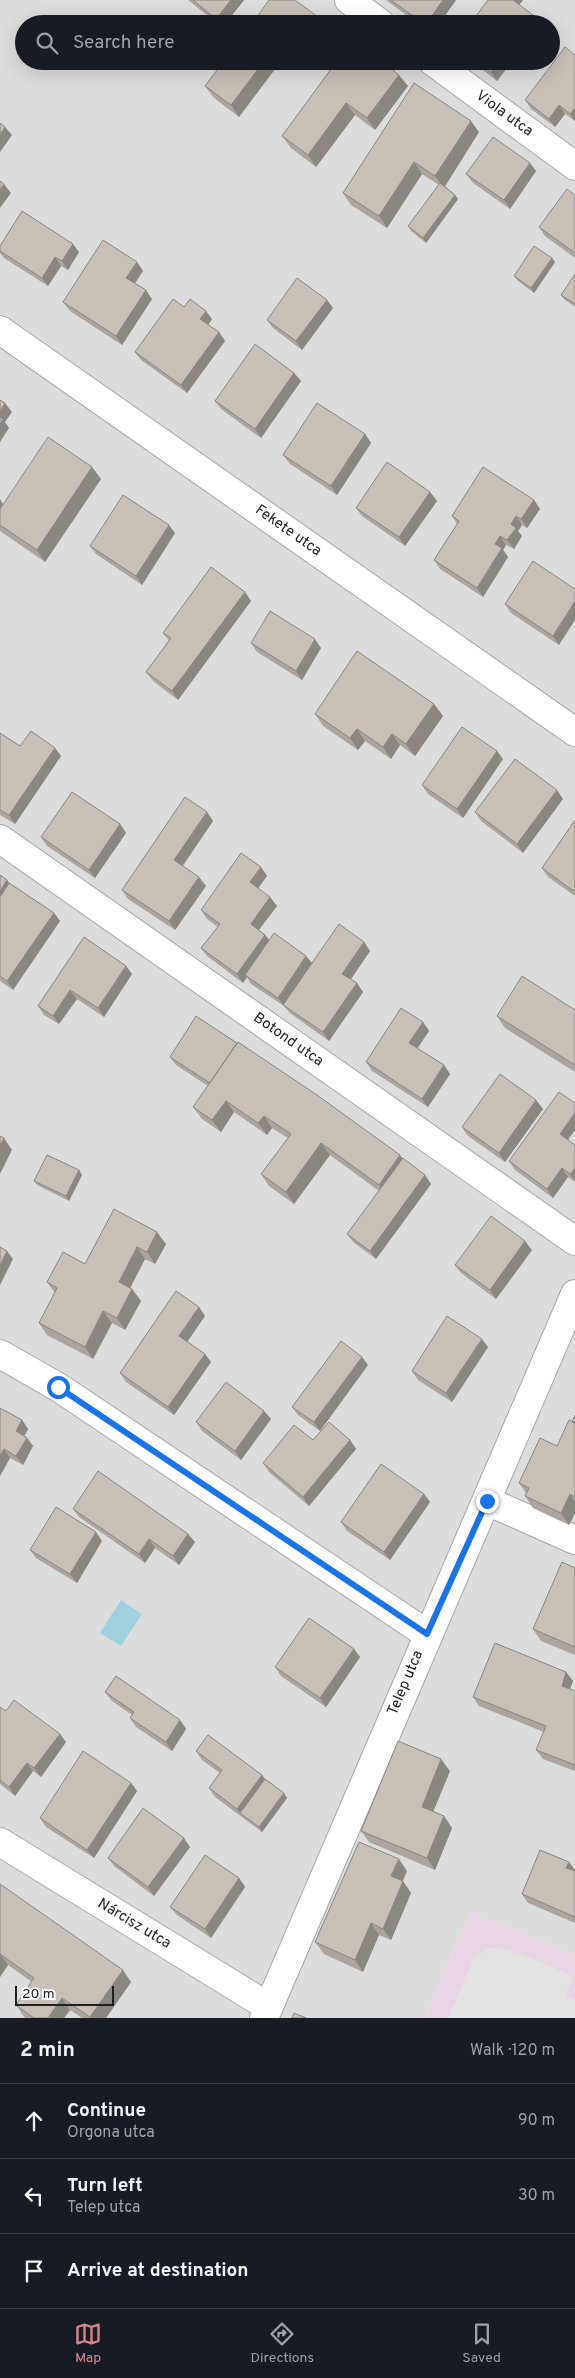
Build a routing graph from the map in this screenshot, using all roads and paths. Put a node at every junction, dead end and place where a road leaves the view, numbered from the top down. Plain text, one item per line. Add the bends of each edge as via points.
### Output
1 (349, 0) edge
2 (369, 15) edge
3 (444, 70) edge
4 (575, 166) edge
5 (0, 330) edge
6 (575, 732) edge
7 (0, 839) edge
8 (575, 1241) edge
9 (572, 1308) edge
10 (0, 1354) edge
11 (487, 1501) junction
12 (575, 1540) edge
13 (427, 1634) junction
14 (0, 1842) edge
15 (266, 2012) edge

1 - 2 street
3 - 4 street, Viola utca
5 - 6 street, Fekete utca
7 - 8 street, Botond utca
9 - 11 street, Telep utca
10 - 13 street via 58,1387
11 - 12 street
11 - 13 street, Telep utca
13 - 15 street, Telep utca
14 - 15 street, Nárcisz utca

